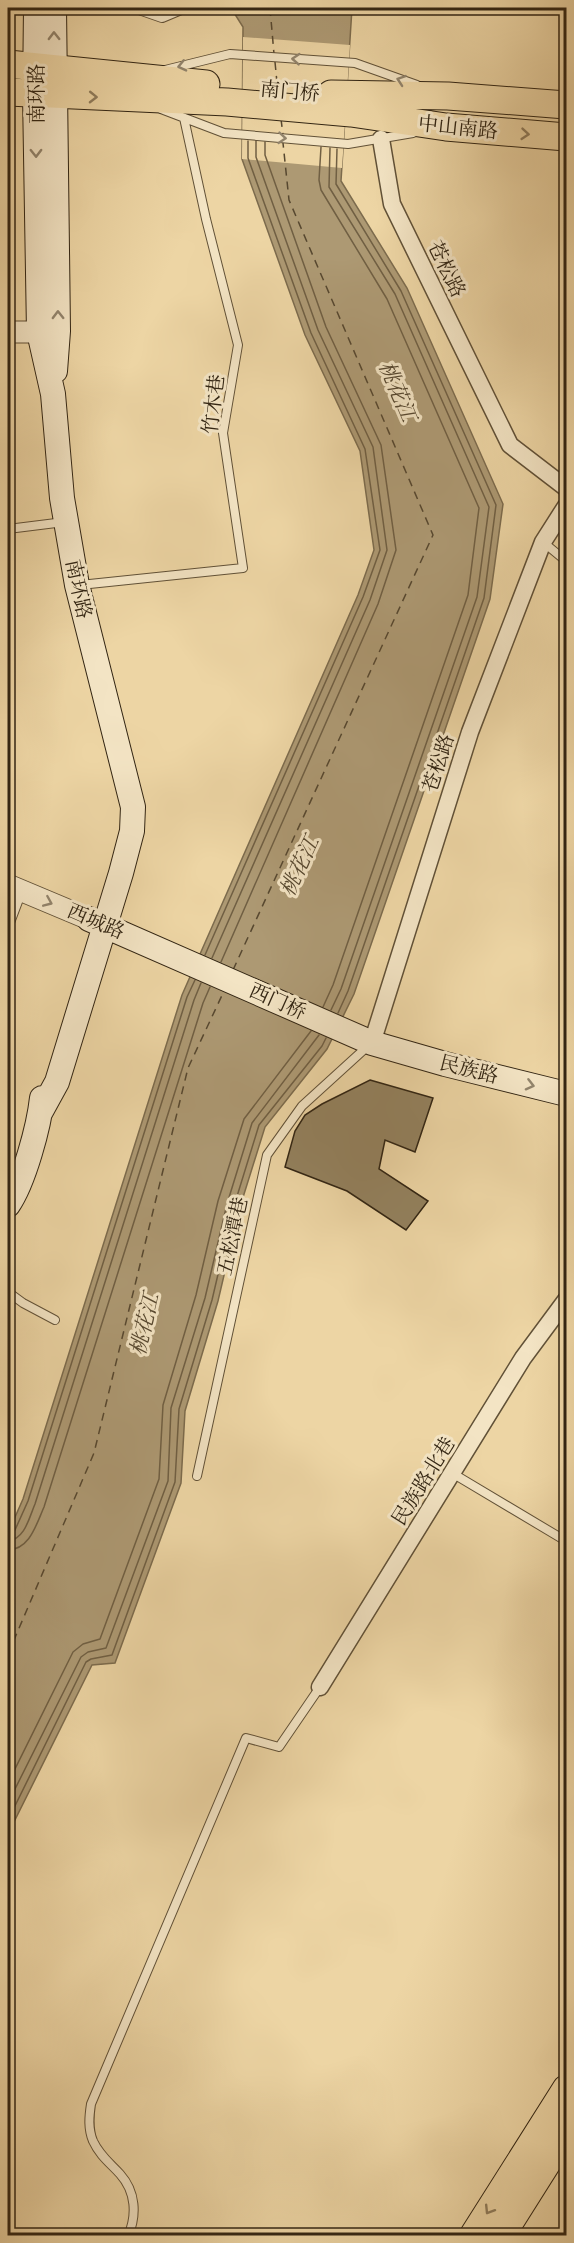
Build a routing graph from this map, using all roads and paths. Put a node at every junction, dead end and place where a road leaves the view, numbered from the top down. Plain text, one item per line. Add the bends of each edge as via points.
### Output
1 (36, 8) edge
2 (54, 8) edge
3 (139, 8) edge
4 (181, 8) edge
5 (8, 64) edge
6 (45, 69) junction
7 (132, 88) junction
8 (8, 92) edge
9 (45, 96) junction
10 (448, 96) junction
11 (351, 104) junction
12 (567, 105) edge
13 (184, 118) junction
14 (446, 127) junction
15 (567, 137) edge
16 (381, 139) junction
17 (8, 332) edge
18 (39, 332) junction
19 (53, 394) junction
20 (567, 488) edge
21 (567, 506) edge
22 (66, 522) junction
23 (8, 529) edge
24 (543, 542) junction
25 (567, 561) edge
26 (77, 585) junction
27 (15, 888) edge
28 (97, 922) junction
29 (8, 928) edge
30 (183, 959) joint
31 (372, 1043) junction
32 (567, 1094) edge
33 (10, 1194) edge
34 (8, 1292) edge
35 (567, 1300) edge
36 (55, 1320) dead end
37 (452, 1473) junction
38 (197, 1476) dead end
39 (567, 1541) edge
40 (321, 1687) joint
41 (567, 2089) edge
42 (553, 2146) edge
43 (515, 2191) junction
44 (128, 2235) edge
45 (473, 2235) edge
46 (501, 2235) edge

1 - 6 main road, 南环路
6 -> 2 main road, 南环路
3 - 4 street via 162,16
5 - 6 main road
6 - 7 main road
6 - 9 main road, 南环路
9 -> 7 main road
10 -> 7 lane via 355,63 230,54
7 - 11 main road, 南门桥
7 - 13 lane
8 - 9 main road
9 -> 18 main road, 南环路
19 -> 9 main road, 南环路 via 58,331
10 - 11 main road, 中山南路
10 - 12 main road, 中山南路
11 - 14 main road, 中山南路
13 -> 16 lane via 224,133 348,144
13 - 26 lane, 竹木巷 via 238,345 223,434 243,568
14 -> 15 main road, 中山南路
14 - 16 lane
16 - 20 street, 苍松路 via 392,204 510,445
17 - 18 street
18 - 19 main road, 南环路
19 - 22 main road, 南环路
21 - 24 street, 苍松路
22 - 23 lane
22 - 26 main road, 南环路
24 - 25 lane
24 - 31 street, 苍松路 via 470,732
26 - 28 main road, 南环路 via 127,780 120,828
27 -> 28 street, 西城路
27 - 29 lane
28 - 30 main road, 西城路
28 - 33 main road, 南环路 via 57,1082 40,1113 24,1169
30 - 31 main road, 西门桥
31 -> 32 main road, 民族路
31 - 38 lane, 五松潭巷 via 302,1106 267,1155
34 - 36 lane
35 - 37 street, 民族路北巷 via 523,1358
37 - 39 lane
37 - 40 street, 民族路北巷
40 - 44 lane via 279,1747 246,1738 91,2104 93,2140 131,2189 134,2223
41 - 42 main road
42 - 43 main road
43 -> 45 main road
43 - 46 main road

